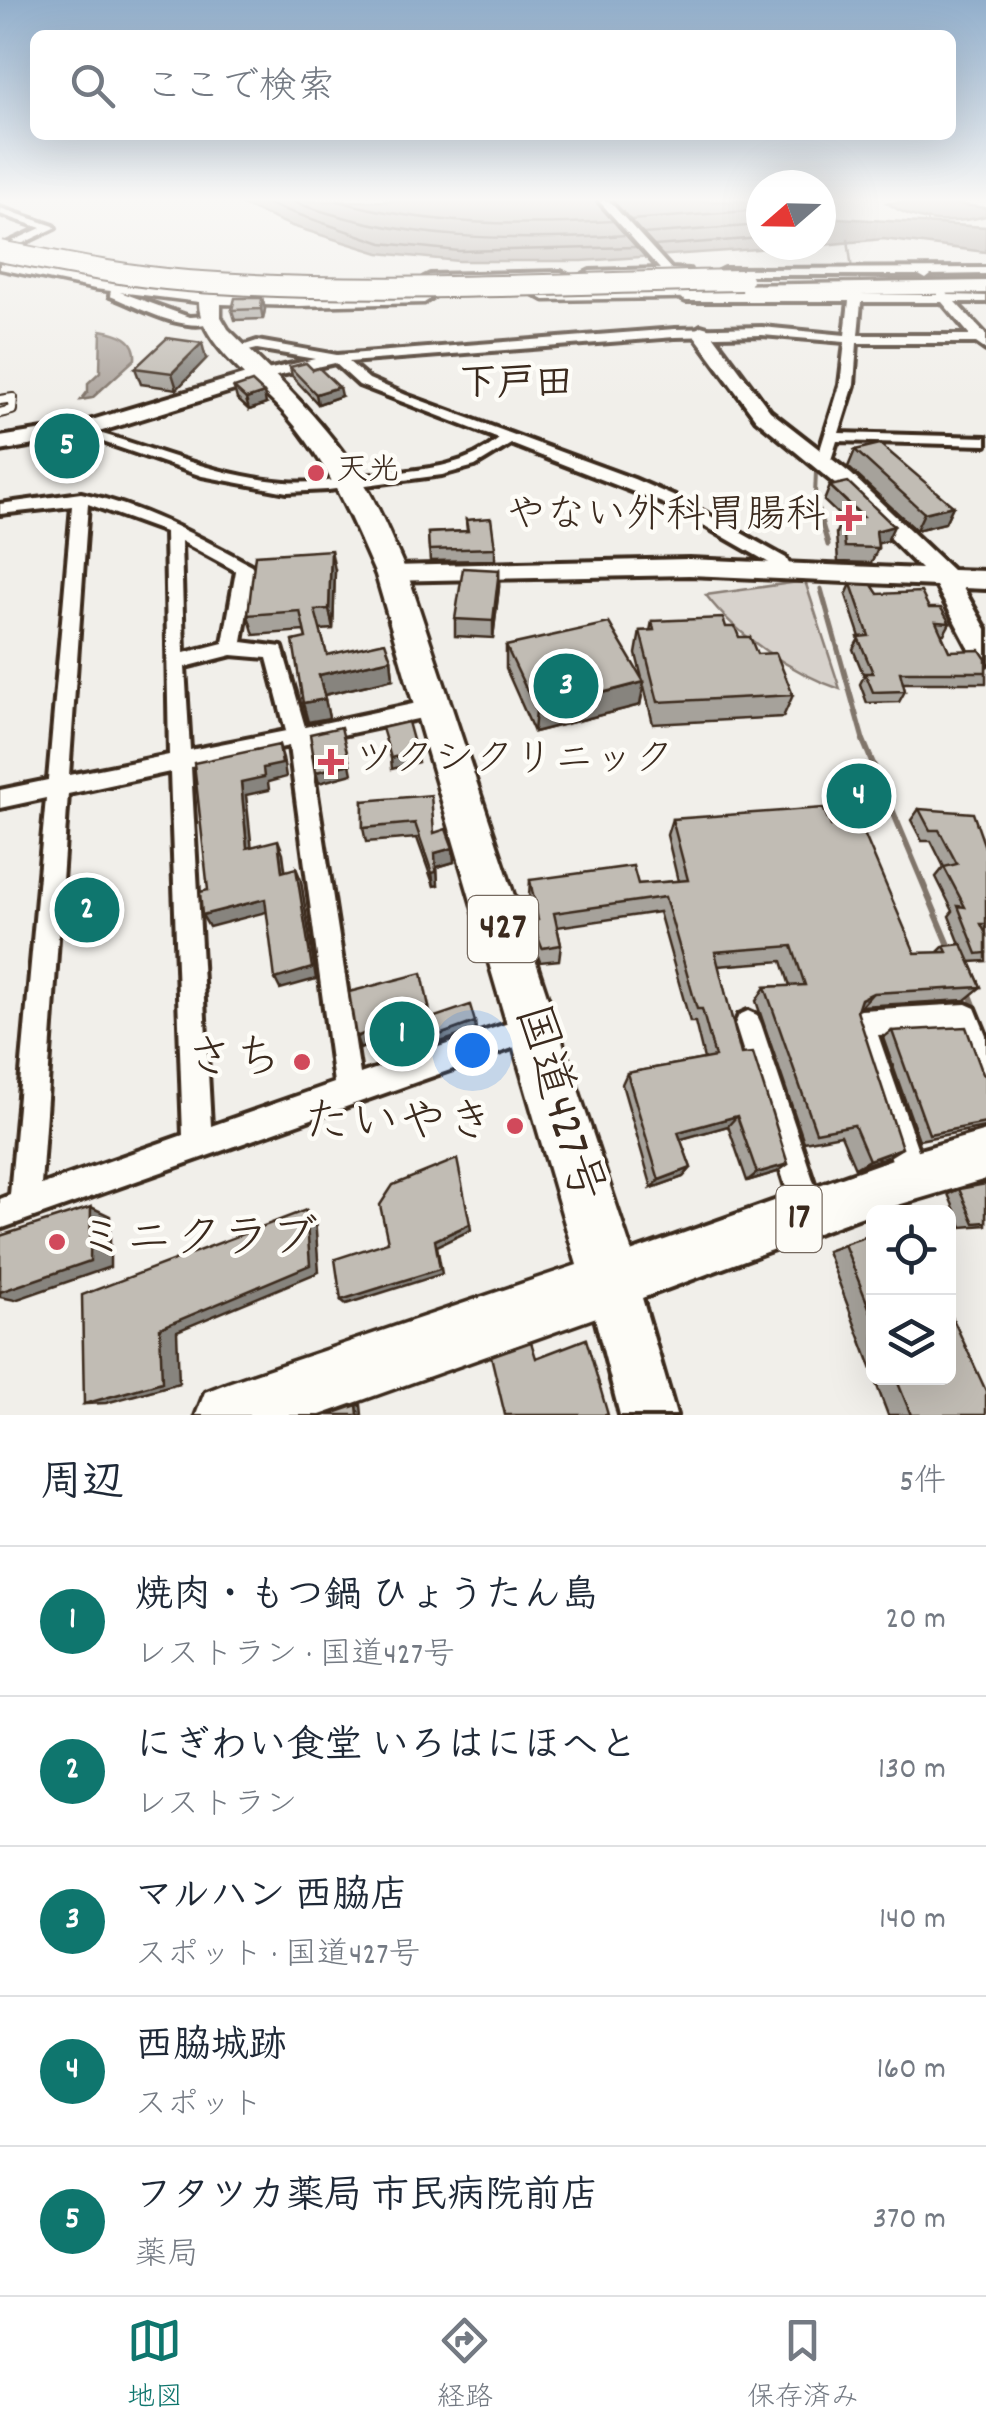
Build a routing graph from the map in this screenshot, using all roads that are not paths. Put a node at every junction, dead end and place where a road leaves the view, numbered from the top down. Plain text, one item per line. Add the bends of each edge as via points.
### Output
1 (16, 267) edge
2 (78, 267) edge
3 (659, 267) edge
4 (351, 279) dead end
5 (741, 279) junction
6 (298, 282) junction
7 (671, 282) junction
8 (984, 283) edge
9 (855, 296) junction
10 (943, 296) junction
11 (210, 308) junction
12 (702, 332) junction
13 (850, 339) junction
14 (984, 342) edge
15 (236, 350) junction
16 (338, 359) junction
17 (263, 375) junction
18 (0, 400) edge
19 (0, 413) edge
20 (78, 431) junction
21 (831, 437) junction
22 (508, 438) junction
23 (986, 440) edge
24 (0, 444) edge
25 (823, 463) junction
26 (350, 482) junction
27 (81, 498) junction
28 (0, 509) edge
29 (173, 529) junction
30 (784, 570) junction
31 (392, 575) junction
32 (947, 580) junction
33 (986, 580) edge
34 (232, 648) junction
35 (986, 654) edge
36 (175, 662) junction
37 (436, 706) junction
38 (298, 738) junction
39 (182, 762) junction
40 (58, 787) junction
41 (0, 799) edge
42 (748, 1024) dead end
43 (532, 1028) junction
44 (986, 1070) edge
45 (349, 1092) junction
46 (198, 1146) junction
47 (986, 1155) edge
48 (912, 1176) junction
49 (12, 1210) edge
50 (810, 1215) junction
51 (612, 1283) junction
52 (228, 1415) edge
53 (648, 1415) edge

1 - 11 highway
2 - 5 highway, bridge via 262,286
3 - 7 street
4 - 7 street
5 - 6 highway, bridge
5 - 8 highway
6 - 7 street
6 - 11 highway via 242,280 216,288
7 - 8 highway
7 - 8 street via 924,274
7 - 9 street
7 - 11 highway
7 - 12 street
8 - 10 street
9 - 10 street
9 - 13 street
10 - 14 street
11 - 15 highway, 国道427号 / 427
12 - 13 street
12 - 16 street
12 - 25 street via 763,416
13 - 14 street
13 - 21 street via 847,384
15 - 16 street via 258,346
15 - 17 highway, 国道427号 / 427
16 - 17 street
16 - 22 street via 364,382
17 - 20 street
17 - 26 highway, 国道427号 / 427
18 - 19 lane via 13,398 12,410
20 - 24 street
20 - 26 street via 235,479 290,487
21 - 23 street
21 - 25 street
22 - 26 street via 481,462
22 - 30 street via 676,503
25 - 32 street
26 - 31 highway, 国道427号 / 427
27 - 28 street
27 - 29 street
27 - 40 street
29 - 34 street via 245,569
29 - 36 street
30 - 31 street
30 - 32 street
31 - 37 highway, 国道427号 / 427
32 - 33 street
32 - 35 street
34 - 36 street
34 - 38 street via 275,652
36 - 39 street
37 - 38 street
37 - 43 highway, 国道427号 / 427
38 - 39 street
38 - 45 street
39 - 40 street
39 - 46 street
40 - 41 street
40 - 49 street
42 - 50 street
43 - 45 street
43 - 51 highway, 国道427号 / 427
44 - 48 street via 966,1017 860,1023
45 - 46 street
46 - 49 street
47 - 48 main road, 17
48 - 50 main road, 17
50 - 51 main road, 17
51 - 52 highway
51 - 53 main road

